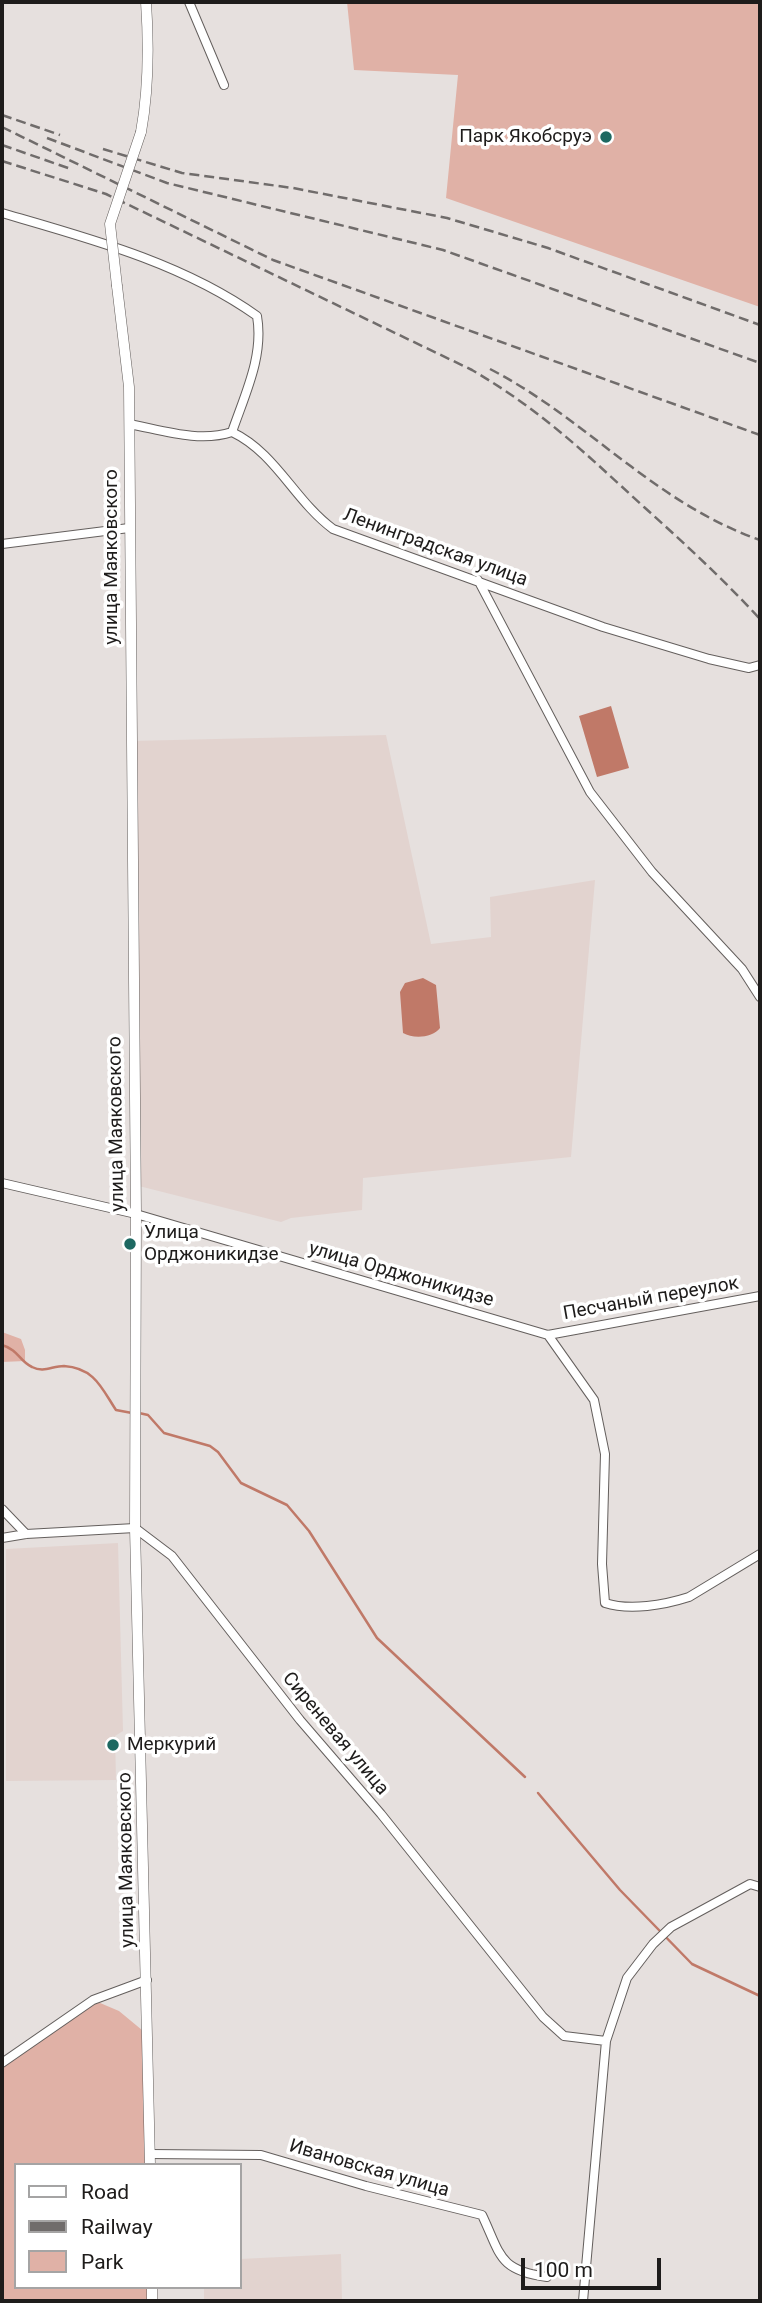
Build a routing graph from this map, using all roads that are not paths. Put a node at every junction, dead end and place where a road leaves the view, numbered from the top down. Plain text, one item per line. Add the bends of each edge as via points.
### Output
1 (146, 2) edge
2 (189, 2) edge
3 (224, 85) dead end
4 (2, 213) edge
5 (129, 424) junction
6 (232, 432) junction
7 (129, 528) junction
8 (2, 544) edge
9 (478, 580) junction
10 (760, 665) edge
11 (760, 997) edge
12 (2, 1183) edge
13 (136, 1214) junction
14 (760, 1296) edge
15 (548, 1335) junction
16 (2, 1509) edge
17 (135, 1528) junction
18 (26, 1534) junction
19 (2, 1538) edge
20 (760, 1554) edge
21 (760, 1886) edge
22 (147, 1980) junction
23 (606, 2041) junction
24 (2, 2063) edge
25 (150, 2159) edge
26 (547, 2277) dead end
27 (583, 2301) edge

1 - 5 street, улица Маяковского, bridge via 148,68 141,132 110,224 128,373
2 - 3 street
4 - 6 street via 135,255 230,296 257,316 261,337 257,357
5 - 6 street via 216,438
5 - 7 street, улица Маяковского
6 - 9 street, Ленинградская улица via 252,442 271,460 308,508 332,529
7 - 8 street
7 - 13 street, улица Маяковского
9 - 10 street, Ленинградская улица via 603,627 695,655 749,668
9 - 11 street via 590,792
12 - 13 street, улица Орджоникидзе
13 - 15 street, улица Орджоникидзе
13 - 17 street, улица Маяковского
14 - 15 street, Песчаный переулок
15 - 20 street via 594,1400 605,1454 605,1603 637,1606 676,1601
16 - 18 street
17 - 18 street
17 - 22 street, улица Маяковского
17 - 23 street, Сиреневая улица via 172,1556 543,2017 564,2036
18 - 19 street
21 - 23 street via 750,1884 671,1927 653,1944 627,1978
22 - 24 street via 93,2000
22 - 25 street, улица Маяковского
23 - 27 street
25 - 26 street, Ивановская улица via 261,2155 482,2215 513,2270

